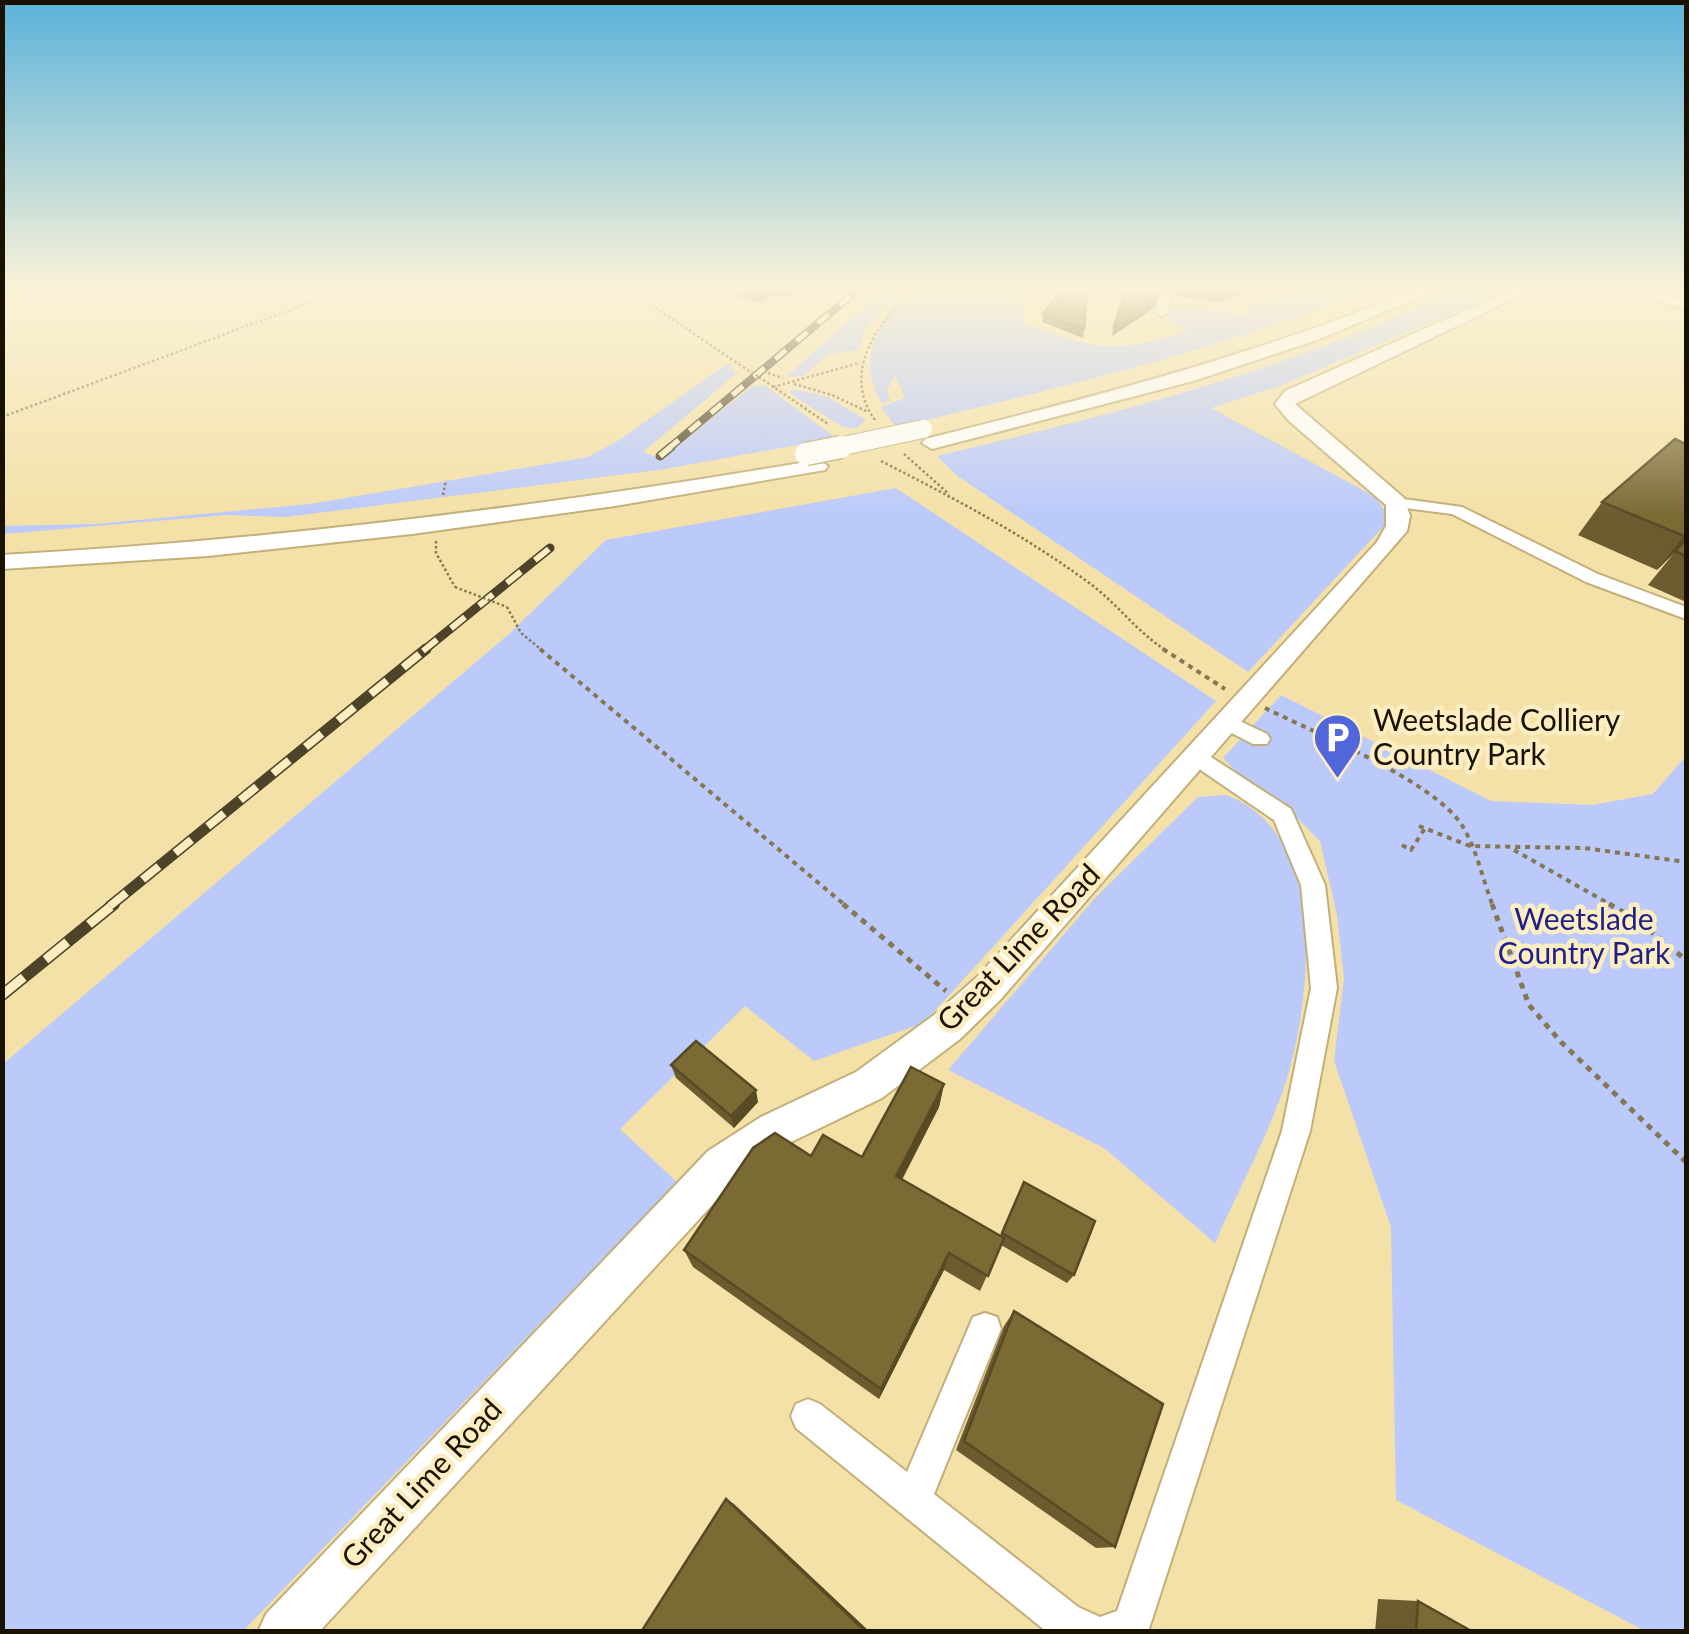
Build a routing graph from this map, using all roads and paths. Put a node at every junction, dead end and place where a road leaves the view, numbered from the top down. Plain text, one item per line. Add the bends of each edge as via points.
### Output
1 (144, 364) edge
2 (739, 364) edge
3 (860, 364) joint
4 (1180, 364) edge
5 (1230, 364) edge
6 (1356, 364) edge
7 (768, 374) dead end
8 (758, 377) dead end
9 (782, 378) dead end
10 (789, 384) junction
11 (772, 387) dead end
12 (868, 412) junction
13 (2, 417) edge
14 (883, 428) dead end
15 (928, 436) junction
16 (902, 452) dead end
17 (812, 460) junction
18 (446, 480) dead end
19 (444, 495) dead end
20 (1396, 503) junction
21 (436, 541) dead end
22 (2, 546) edge
23 (2, 562) edge
24 (1686, 613) edge
25 (1245, 721) junction
26 (1197, 756) junction
27 (1402, 845) dead end
28 (1470, 846) junction
29 (1510, 848) junction
30 (1686, 862) edge
31 (1686, 960) edge
32 (967, 1008) junction
33 (1686, 1162) edge
34 (985, 1330) dead end
35 (808, 1416) dead end
36 (913, 1500) junction
37 (284, 1632) edge
38 (1088, 1632) edge
39 (1111, 1632) edge

1 - 13 path
2 - 8 path, bridge
3 - 10 path
3 - 12 path
4 - 15 main road
5 - 15 main road via 1114,400
6 - 20 main road via 1302,388 1286,404
7 - 9 path
10 - 11 path
10 - 12 path
12 - 14 path
15 - 17 main road
16 - 25 path via 960,501 1078,574
17 - 22 main road via 379,516
17 - 23 main road via 605,504 380,533
18 - 19 path
20 - 24 lane via 1456,510 1592,578
20 - 25 main road, Great Lime Road via 1396,532
21 - 32 path, bridge via 454,586 508,607 522,633
25 - 26 main road, Great Lime Road
25 - 28 path via 1438,800 1463,826
26 - 32 main road, Great Lime Road
26 - 39 lane via 1284,815 1313,885 1324,988 1284,1168 1132,1626
27 - 28 path via 1410,850 1422,827
28 - 29 path
28 - 33 path via 1529,1004
29 - 30 path via 1584,848
29 - 31 path via 1637,920
32 - 37 main road, Great Lime Road via 869,1085 775,1130 722,1166
34 - 36 lane
35 - 36 lane
36 - 38 lane via 1064,1621

